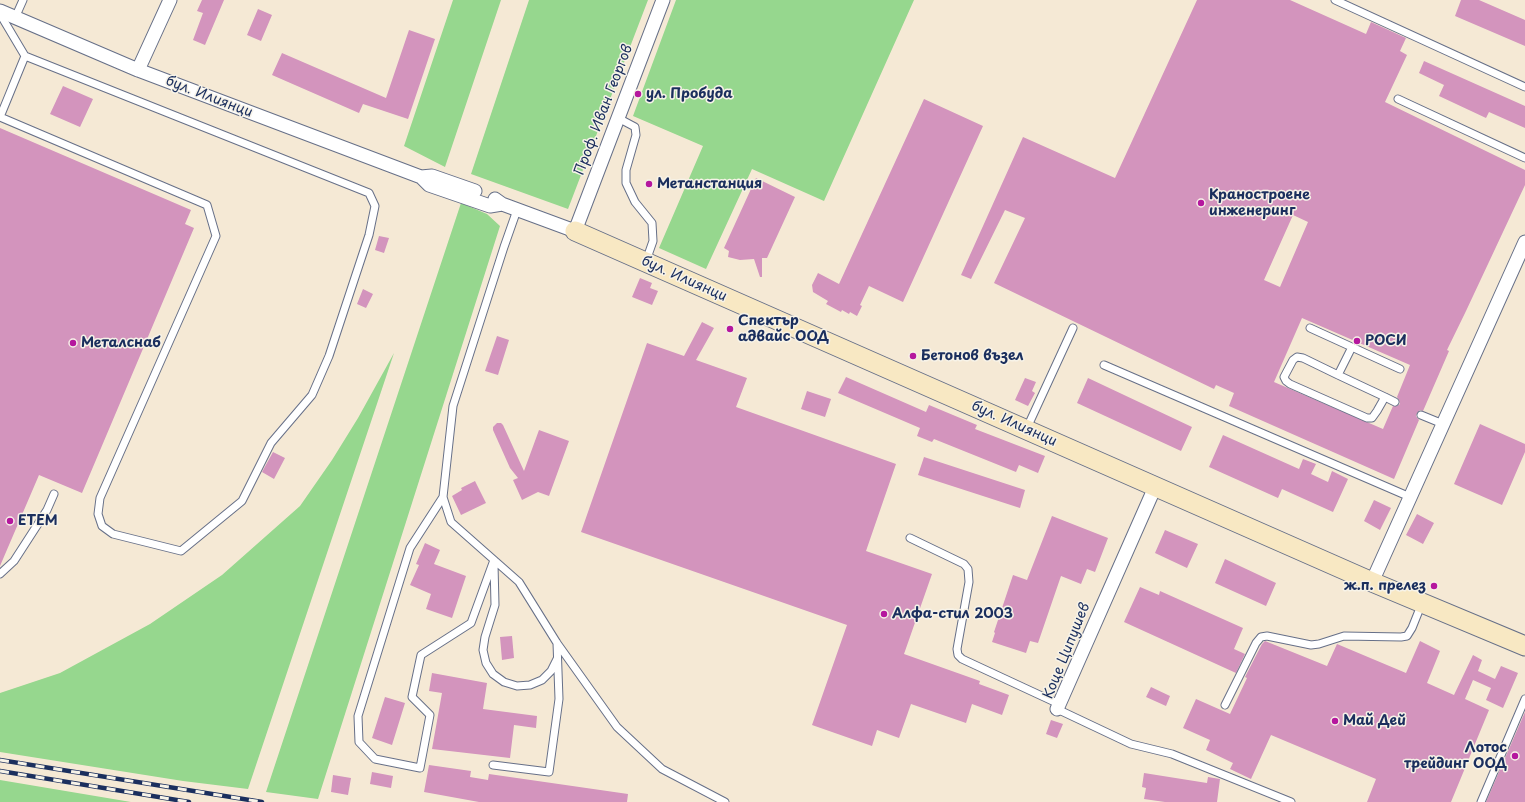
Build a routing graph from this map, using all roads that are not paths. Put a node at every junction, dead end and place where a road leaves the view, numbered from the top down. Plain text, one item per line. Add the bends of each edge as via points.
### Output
1 (23, 0) edge
2 (170, 0) edge
3 (663, 0) edge
4 (1336, 0) edge
5 (0, 11) edge
6 (0, 14) edge
7 (15, 18) junction
8 (26, 56) junction
9 (138, 70) junction
10 (1525, 87) edge
11 (1398, 99) dead end
12 (618, 118) junction
13 (1525, 158) edge
14 (517, 210) junction
15 (575, 232) junction
16 (1525, 242) edge
17 (645, 262) junction
18 (1074, 328) dead end
19 (1310, 328) dead end
20 (1352, 347) junction
21 (1104, 365) dead end
22 (1400, 369) dead end
23 (1338, 375) junction
24 (1385, 397) junction
25 (1394, 402) dead end
26 (1421, 415) dead end
27 (1443, 424) junction
28 (1026, 430) junction
29 (1155, 487) junction
30 (54, 494) dead end
31 (443, 496) junction
32 (1410, 497) junction
33 (910, 538) dead end
34 (494, 560) junction
35 (0, 574) edge
36 (1372, 582) junction
37 (1422, 603) junction
38 (556, 643) junction
39 (1525, 646) edge
40 (557, 659) junction
41 (1525, 699) edge
42 (1225, 705) dead end
43 (1058, 707) junction
44 (493, 765) dead end
45 (725, 802) edge
46 (1291, 802) edge
47 (1481, 802) edge

1 - 7 lane
2 - 9 street
3 - 12 street, Проф. Иван Георгов
4 - 10 lane
5 - 7 street, бул. Илиянци
6 - 8 lane
7 - 9 street, бул. Илиянци
8 - 8 lane via 369,193 375,206 369,235 329,356 312,395 271,443 242,501 181,552 113,534 102,526 98,514 100,498 216,236 207,205 0,117
9 - 14 street, бул. Илиянци via 421,177 432,176 492,197
11 - 13 lane
12 - 15 street, Проф. Иван Георгов
12 - 17 lane via 635,127 636,135 626,170 626,183 635,202 652,223 653,241
14 - 15 street, бул. Илиянци
14 - 31 lane via 453,406
15 - 17 street, бул. Илиянци
16 - 27 street
17 - 28 street, бул. Илиянци
18 - 28 lane
19 - 20 lane
20 - 22 lane
20 - 23 lane
21 - 32 lane
23 - 24 lane
23 - 24 lane via 1297,357 1284,378 1290,384 1367,418 1372,418
24 - 25 lane
26 - 27 lane
27 - 32 street
28 - 29 street, бул. Илиянци
29 - 36 street, бул. Илиянци
29 - 43 street, Коце Ципушев
30 - 35 lane via 47,510 14,561
31 - 34 lane via 451,522
31 - 34 lane via 410,548 358,716 359,742 375,759 420,768 430,715 412,698 421,655 471,623
32 - 36 street
33 - 43 lane via 964,564 968,569 969,582 957,649 962,660
34 - 38 lane via 519,582
34 - 40 lane via 495,605 484,637 483,650 486,663 493,674 504,682 516,686 530,685 542,680 551,671
36 - 37 street, бул. Илиянци
37 - 39 street, бул. Илиянци
37 - 42 lane via 1407,636 1344,636 1311,645 1261,637
38 - 40 lane
38 - 45 lane via 617,727 662,769
40 - 44 lane via 559,699 549,772
41 - 47 lane
43 - 46 lane, Коце Ципушев via 1131,744 1172,754

